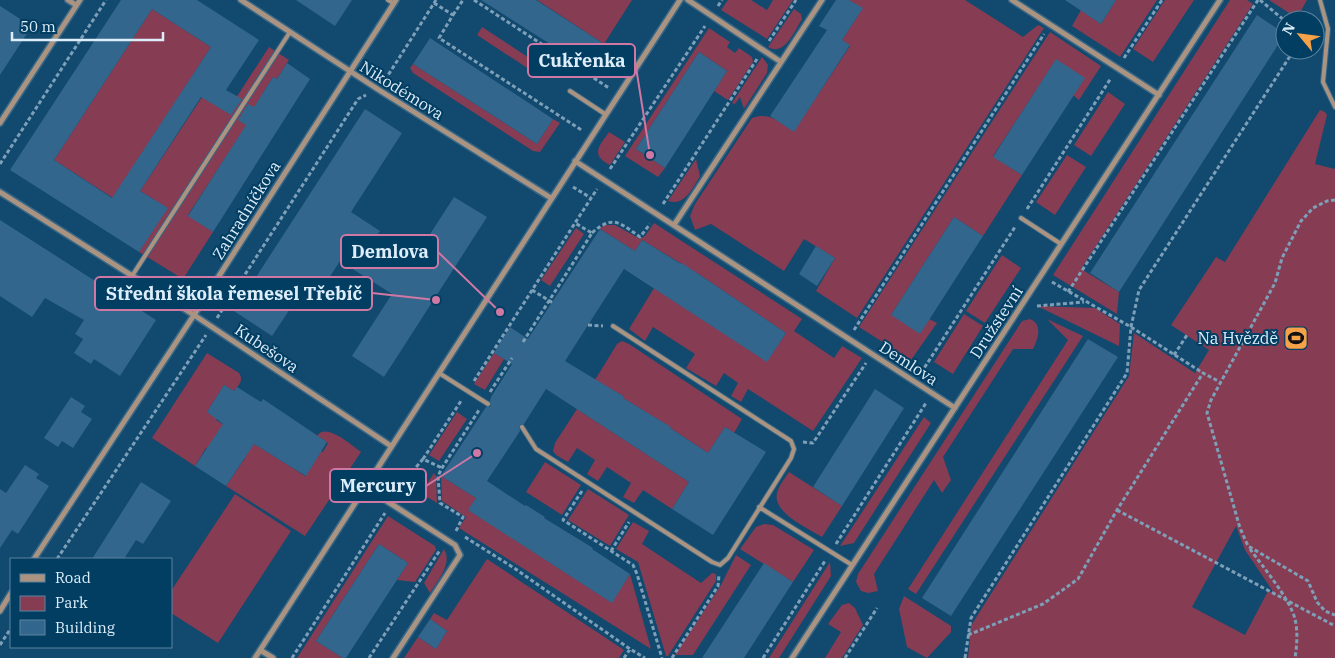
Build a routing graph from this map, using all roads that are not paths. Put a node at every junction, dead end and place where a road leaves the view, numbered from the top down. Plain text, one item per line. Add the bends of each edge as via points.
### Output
1 (68, 0) edge
2 (241, 0) edge
3 (680, 0) edge
4 (688, 0) edge
5 (822, 0) edge
6 (1012, 0) edge
7 (1220, 0) edge
8 (1320, 0) edge
9 (392, 1) edge
10 (78, 3) edge
11 (290, 32) junction
12 (781, 62) junction
13 (349, 71) junction
14 (570, 91) dead end
15 (1159, 94) junction
16 (1335, 107) edge
17 (605, 114) junction
18 (0, 123) edge
19 (575, 162) junction
20 (0, 192) edge
21 (551, 198) junction
22 (1021, 218) dead end
23 (674, 225) junction
24 (1061, 244) junction
25 (132, 276) junction
26 (194, 315) junction
27 (613, 326) dead end
28 (439, 373) junction
29 (486, 403) road end
30 (955, 408) junction
31 (522, 427) dead end
32 (391, 446) junction
33 (365, 487) junction
34 (759, 507) junction
35 (35, 558) edge
36 (852, 565) junction
37 (10, 596) edge
38 (0, 611) edge
39 (260, 650) junction
40 (255, 658) edge
41 (273, 658) edge
42 (393, 658) edge
43 (792, 658) edge

1 - 10 street
2 - 11 street, Nikodémova
3 - 17 street
4 - 12 street
5 - 12 street
6 - 15 street
7 - 15 street, Družstevní
8 - 16 lane via 1328,30 1324,82
9 - 13 street, Zahradníčkova
10 - 18 street
11 - 13 street, Nikodémova
11 - 25 lane
12 - 23 street
13 - 21 street, Nikodémova
13 - 26 street, Zahradníčkova
14 - 17 lane
15 - 24 street, Družstevní
17 - 19 street
19 - 21 street
19 - 23 street, Demlova
20 - 25 street, Kubešova
21 - 28 street
22 - 24 lane
23 - 30 street, Demlova
24 - 30 street, Družstevní
25 - 26 street, Kubešova
26 - 32 street, Kubešova
26 - 35 street, Zahradníčkova
27 - 34 lane via 791,441 794,449 791,458
28 - 29 lane
28 - 32 street
30 - 36 street, Družstevní
31 - 34 lane via 536,449 720,565 728,558
32 - 33 street
33 - 39 street
33 - 42 street via 456,544 460,555
34 - 36 lane
36 - 43 street, Družstevní
37 - 38 street
39 - 40 street
39 - 41 street

